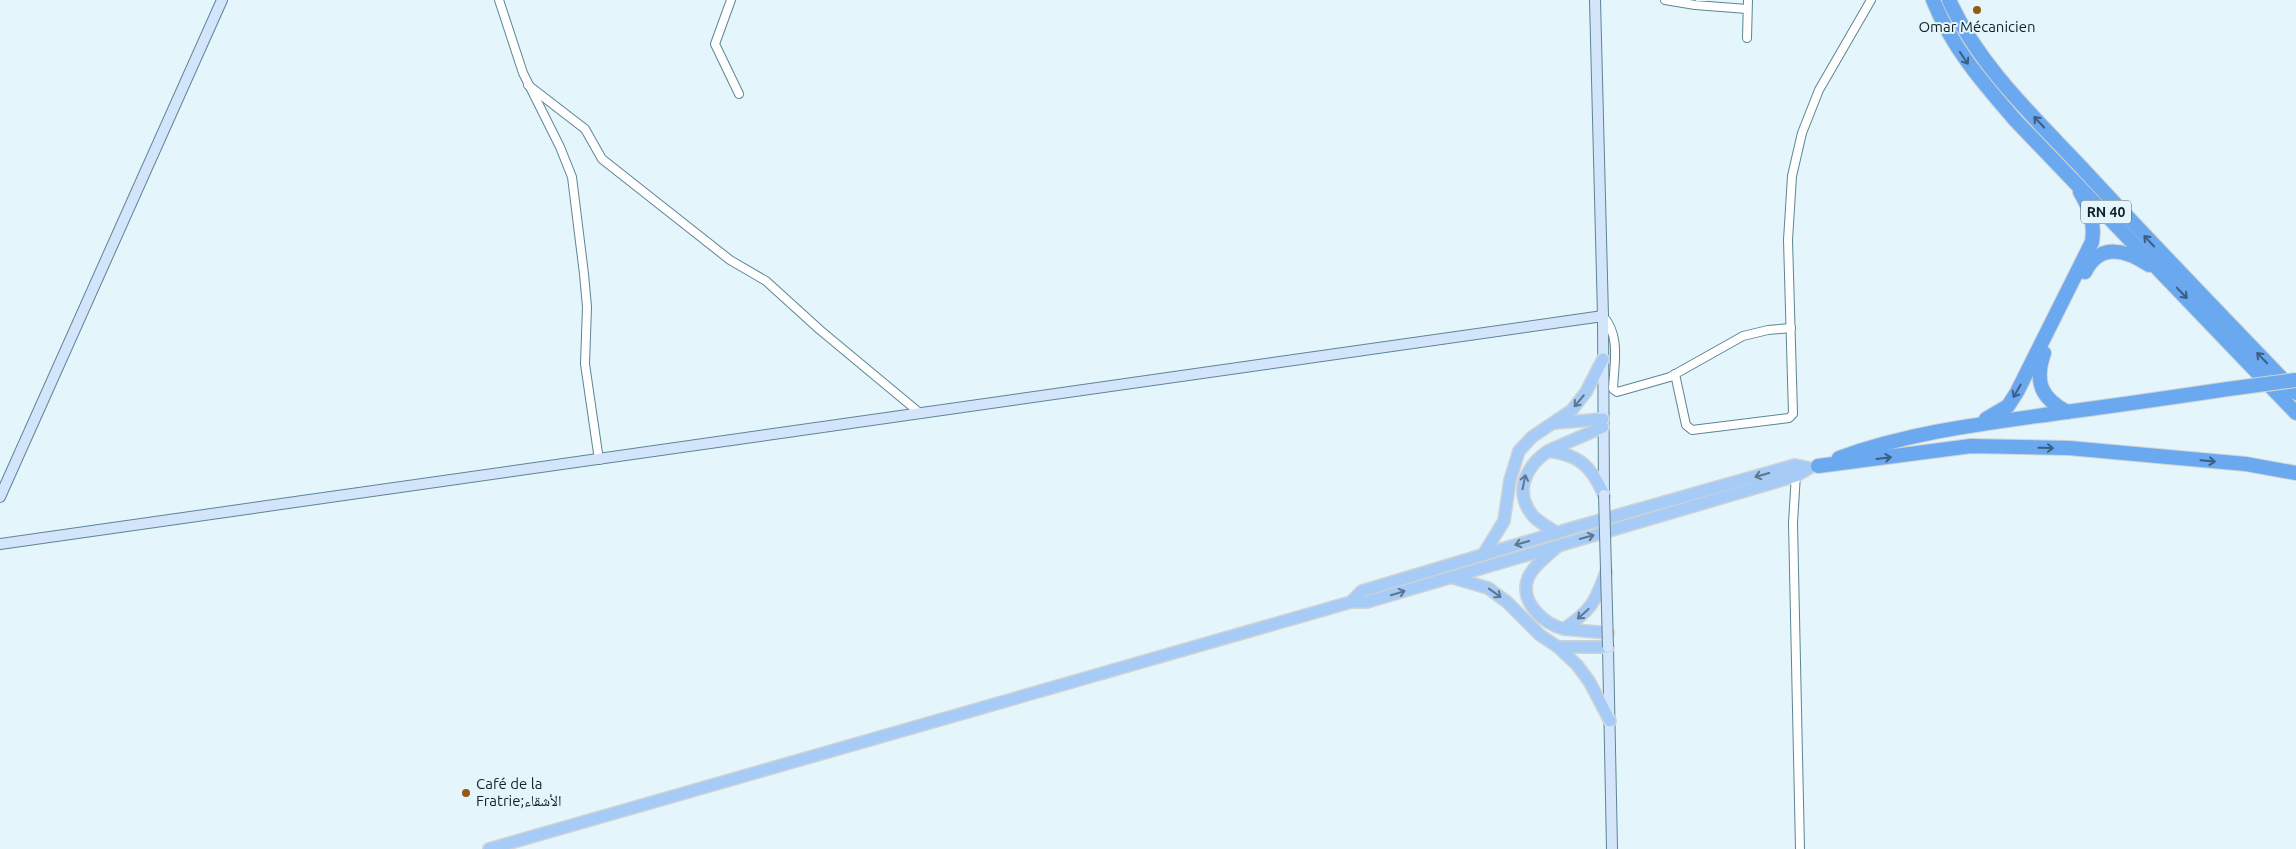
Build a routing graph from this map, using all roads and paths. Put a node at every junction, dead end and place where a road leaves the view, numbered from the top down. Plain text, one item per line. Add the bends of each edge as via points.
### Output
1 (222, 0) edge
2 (498, 0) edge
3 (731, 0) edge
4 (1595, 0) edge
5 (1665, 0) edge
6 (1748, 0) edge
7 (1871, 0) edge
8 (1933, 0) edge
9 (1949, 0) edge
10 (1747, 9) junction
11 (1747, 38) dead end
12 (528, 85) junction
13 (739, 94) dead end
14 (2070, 174) junction
15 (2165, 275) junction
16 (1603, 316) junction
17 (1791, 328) junction
18 (1603, 359) junction
19 (1675, 374) junction
20 (2296, 380) edge
21 (2296, 393) edge
22 (2067, 412) junction
23 (2296, 413) edge
24 (921, 414) junction
25 (1553, 423) junction
26 (1603, 423) junction
27 (1976, 424) junction
28 (1548, 451) junction
29 (600, 460) junction
30 (1814, 467) junction
31 (1796, 471) junction
32 (2296, 473) edge
33 (1604, 494) junction
34 (0, 497) edge
35 (1557, 533) junction
36 (0, 544) edge
37 (1558, 546) junction
38 (1483, 555) junction
39 (1606, 572) junction
40 (1450, 576) junction
41 (1350, 602) junction
42 (1564, 629) junction
43 (1608, 634) junction
44 (1608, 647) junction
45 (1558, 648) junction
46 (1610, 721) junction
47 (490, 849) edge
48 (1612, 849) edge
49 (1800, 849) edge

1 - 34 street
2 - 12 street
3 - 13 street via 715,44
4 - 16 street
5 - 10 street
6 - 10 street
7 - 17 street via 1819,90 1802,133 1792,176 1788,240
8 -> 14 highway, RN 40 via 1974,74
21 -> 9 highway, RN 40 via 2006,87 1972,41
10 - 11 street
12 - 24 street via 585,129 602,159 730,260 766,281
12 - 29 street via 572,177 584,274 585,364
14 - 15 highway, RN 40
14 -> 27 highway via 2092,214 2092,242 2017,392 2008,406
15 - 22 highway via 2123,251 2108,252 2096,257 2089,265 2040,366 2042,389 2055,406
15 -> 23 highway, RN 40
16 - 18 street
16 - 19 street via 1611,325 1614,336 1614,391
16 - 24 street
17 - 19 street via 1743,336
17 - 19 street via 1793,414 1789,418 1690,429 1686,425
18 -> 25 main road via 1586,392 1572,410
18 - 26 street
20 - 22 highway, bridge
22 - 27 highway
24 - 29 street
25 - 26 main road
25 - 38 main road via 1532,437 1519,451 1510,480 1504,521
26 - 28 main road
26 - 33 street
27 - 30 highway via 1872,446
28 - 33 main road via 1566,453 1582,462 1595,474
35 -> 28 main road via 1535,518 1526,504 1522,487 1526,473
29 - 36 street
30 - 31 main road
30 -> 32 highway via 1971,446 2069,448 2246,464
31 -> 35 main road
37 -> 31 main road
31 - 49 street via 1794,523
33 - 39 street, bridge
35 -> 38 main road
37 - 40 main road
37 - 42 main road via 1528,578 1526,591 1531,606 1545,621
38 - 41 main road via 1362,591
39 -> 42 main road via 1597,599 1585,614
39 - 43 street, bridge
41 -> 40 main road via 1367,602
40 -> 45 main road via 1488,588
41 - 47 main road
42 - 43 main road
43 - 44 street, bridge
44 - 45 main road
44 - 46 street
45 - 46 main road via 1585,676
46 - 48 street

